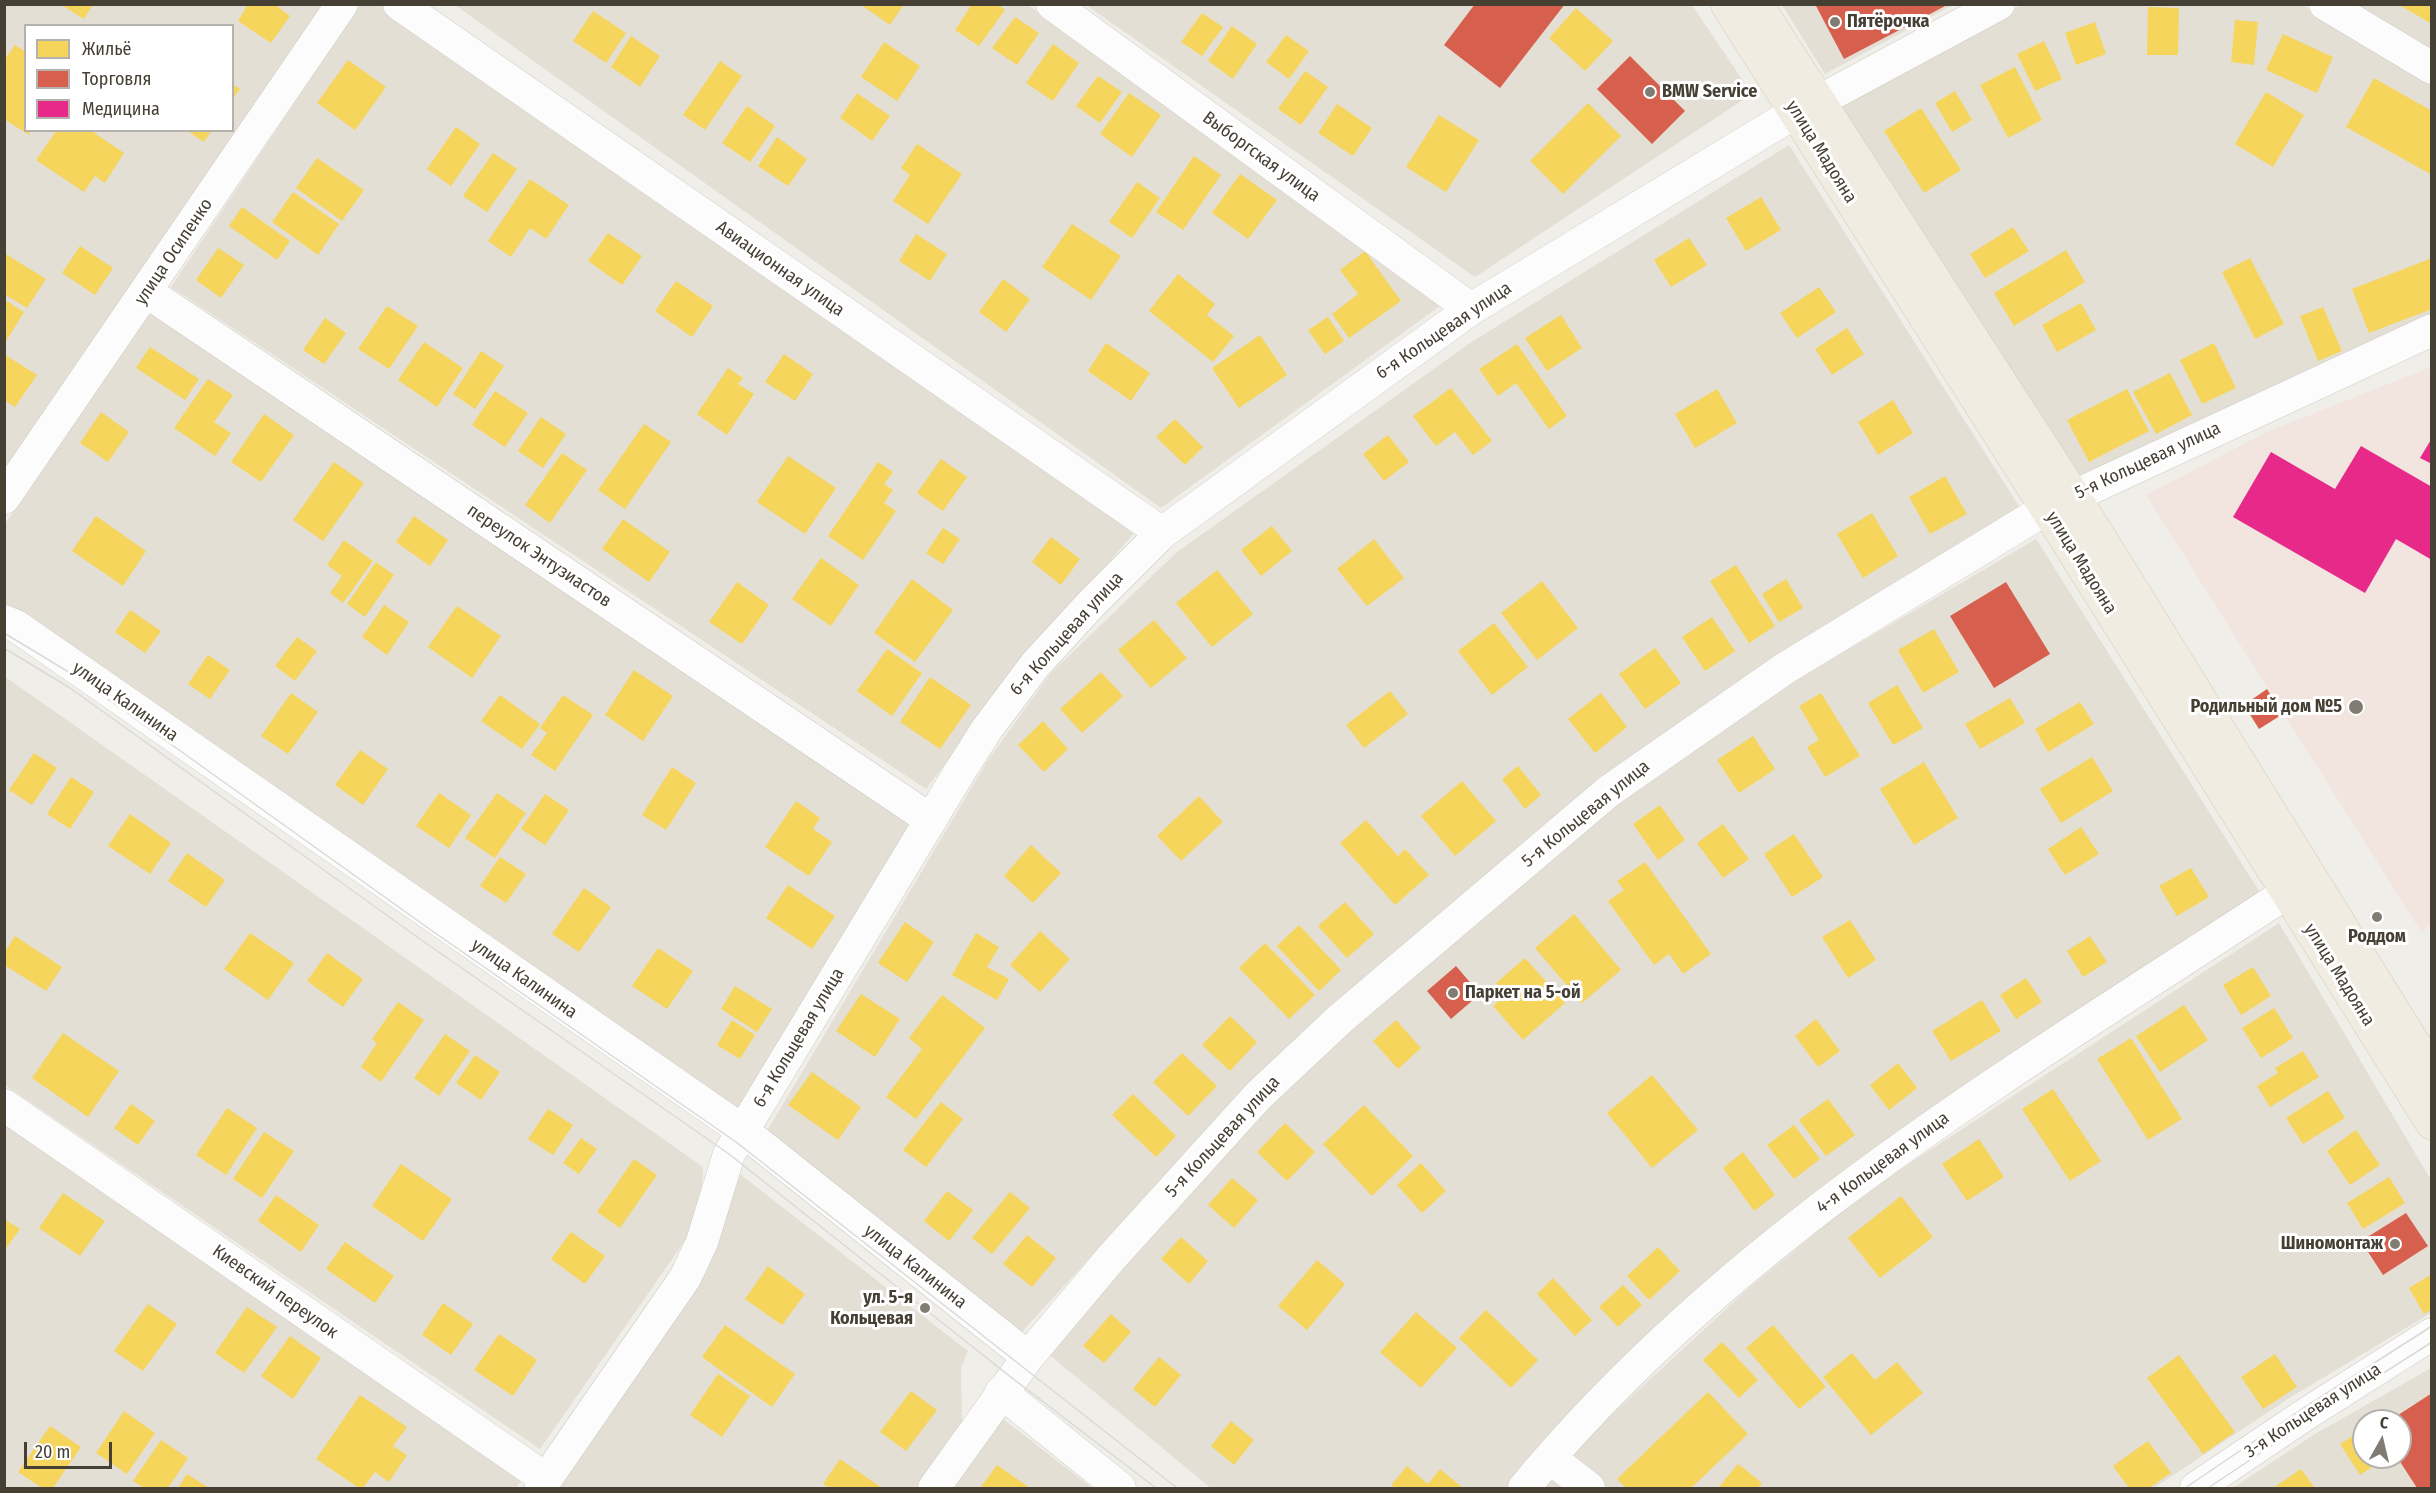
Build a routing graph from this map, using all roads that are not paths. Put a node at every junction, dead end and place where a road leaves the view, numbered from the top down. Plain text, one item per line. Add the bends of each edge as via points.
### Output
1 (342, 4) edge
2 (399, 4) edge
3 (1052, 4) edge
4 (1727, 4) edge
5 (1756, 4) edge
6 (1999, 4) edge
7 (2325, 4) edge
8 (2432, 68) edge
9 (1808, 107) junction
10 (147, 292) junction
11 (1471, 309) junction
12 (2432, 330) edge
13 (4, 498) edge
14 (2059, 502) junction
15 (1162, 532) junction
16 (4, 621) edge
17 (931, 820) junction
18 (2288, 892) junction
19 (2432, 1073) edge
20 (4, 1105) edge
21 (2432, 1123) edge
22 (743, 1131) junction
23 (2432, 1334) edge
24 (1029, 1357) junction
25 (1001, 1392) junction
26 (1550, 1458) junction
27 (543, 1484) edge
28 (934, 1488) edge
29 (1120, 1488) edge
30 (1524, 1488) edge
31 (1589, 1488) edge
32 (2196, 1488) edge

1 - 10 street, улица Осипенко
2 - 15 street, Авиационная улица
3 - 11 street, Выборгская улица
4 - 9 main road, улица Мадояна
5 - 9 main road, улица Мадояна
6 - 9 street, 6-я Кольцевая улица
7 - 8 street
9 - 11 street, 6-я Кольцевая улица
9 - 14 main road, улица Мадояна
10 - 13 street, улица Осипенко
10 - 17 street, переулок Энтузиастов
11 - 15 street, 6-я Кольцевая улица
12 - 14 street, 5-я Кольцевая улица
14 - 18 main road, улица Мадояна
14 - 19 main road, улица Мадояна
14 - 24 street, 5-я Кольцевая улица via 1784,669 1609,791 1340,1019 1258,1096 1112,1257
15 - 17 street, 6-я Кольцевая улица via 1035,665 987,729
16 - 22 street, улица Калинина
17 - 22 street, 6-я Кольцевая улица
18 - 21 main road, улица Мадояна
18 - 26 street, 4-я Кольцевая улица via 1847,1186 1770,1246 1675,1330
20 - 27 street, Киевский переулок
22 - 24 street, улица Калинина
22 - 27 street, 6-я Кольцевая улица via 729,1154 702,1242 685,1278
23 - 32 street, 3-я Кольцевая улица
24 - 25 street, 5-я Кольцевая улица
25 - 28 street, 5-я Кольцевая улица
25 - 29 street
26 - 30 street, 4-я Кольцевая улица
26 - 31 street

